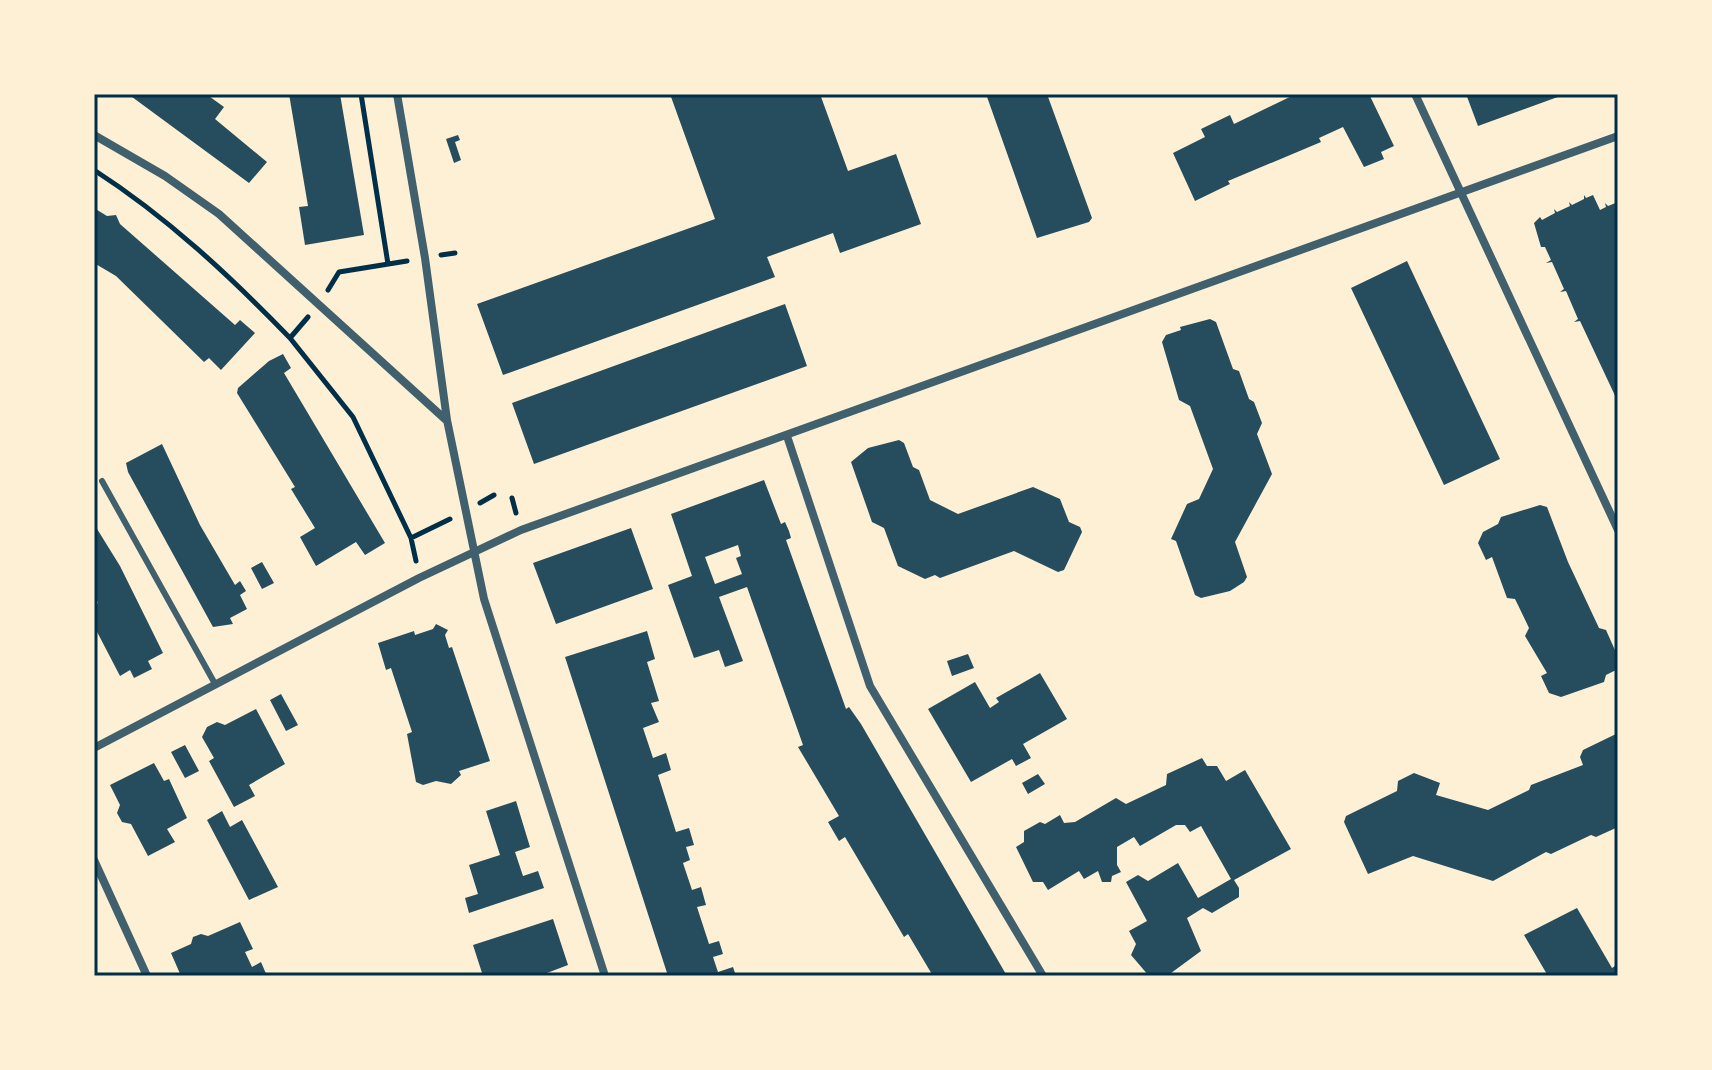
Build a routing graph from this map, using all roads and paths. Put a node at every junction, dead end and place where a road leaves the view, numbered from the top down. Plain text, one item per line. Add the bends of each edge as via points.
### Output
1 (361, 94) edge
2 (397, 94) edge
3 (1415, 94) edge
4 (94, 135) edge
5 (1618, 136) edge
6 (94, 170) edge
7 (1461, 194) junction
8 (388, 264) dead end
9 (290, 338) dead end
10 (447, 420) junction
11 (787, 436) junction
12 (102, 481) dead end
13 (1618, 530) edge
14 (473, 550) junction
15 (214, 682) junction
16 (94, 748) edge
17 (94, 860) edge
18 (147, 976) edge
19 (605, 976) edge
20 (1043, 976) edge

1 - 8 path
2 - 10 street
3 - 7 street
4 - 10 street via 219,214
5 - 7 street
6 - 9 path via 189,241
7 - 11 street
7 - 13 street
10 - 14 street
11 - 14 street
11 - 20 street via 870,686
12 - 15 lane
14 - 15 street
14 - 19 street via 497,641
15 - 16 street
17 - 18 street

